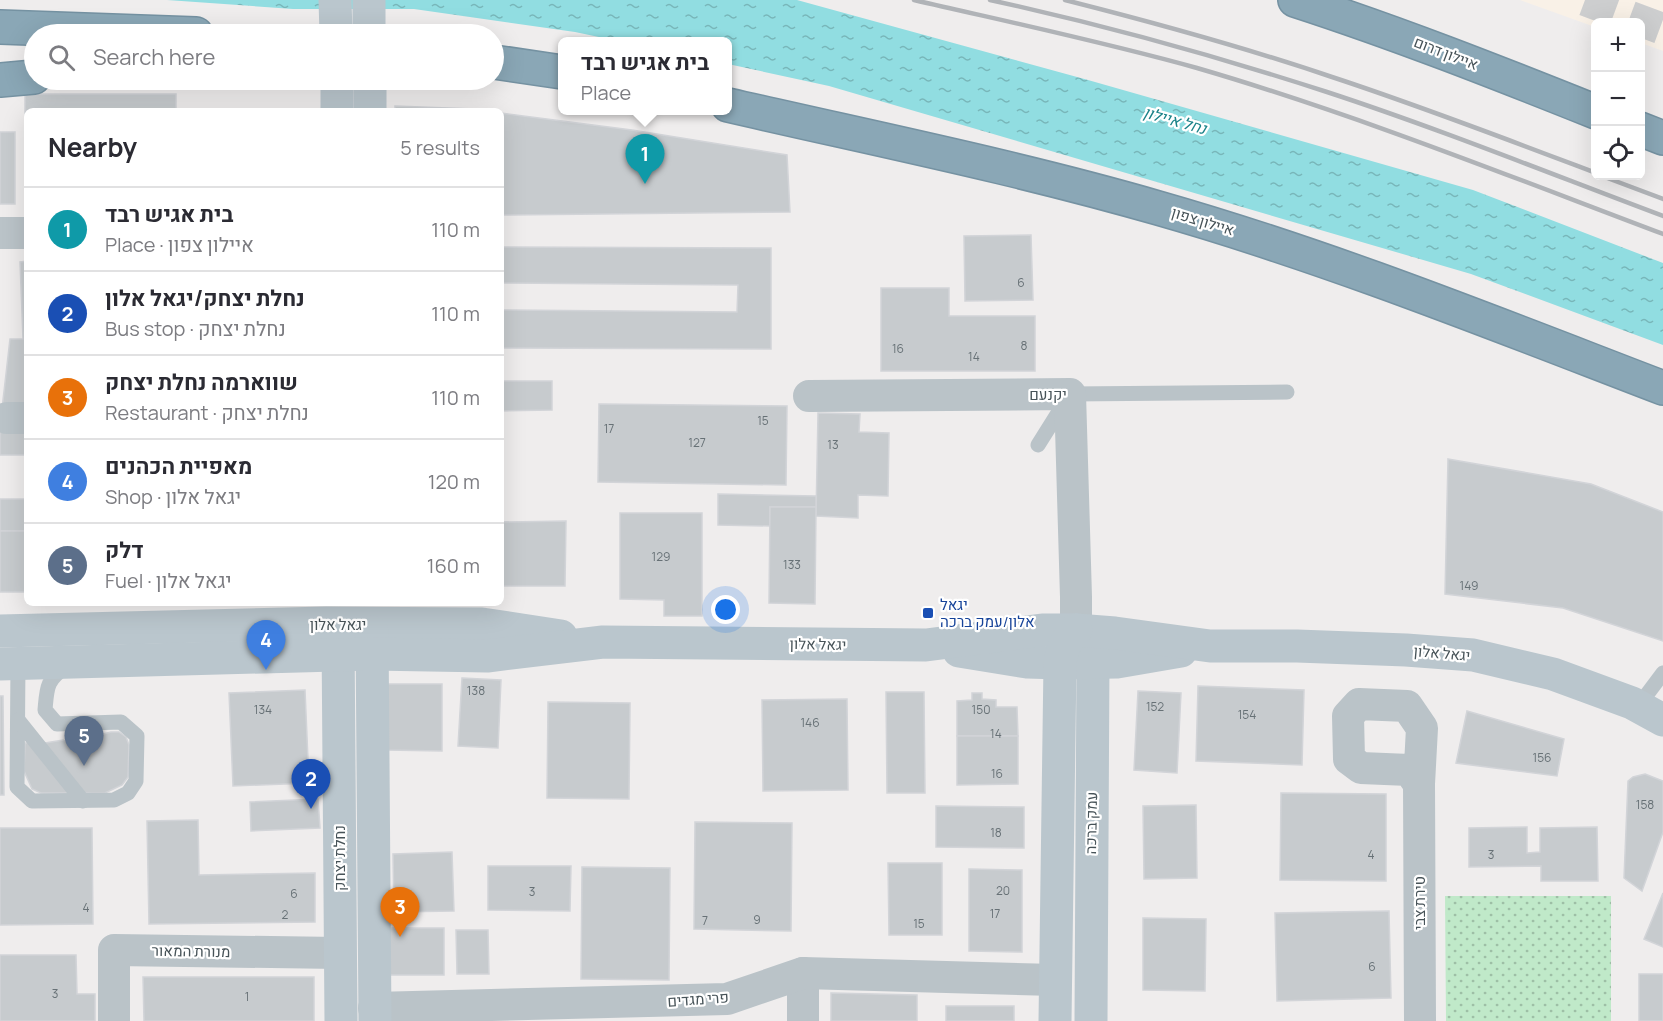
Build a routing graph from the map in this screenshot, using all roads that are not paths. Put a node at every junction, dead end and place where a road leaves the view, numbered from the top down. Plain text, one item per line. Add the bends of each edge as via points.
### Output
1 (335, 0) edge
2 (369, 0) edge
3 (1295, 0) edge
4 (336, 24) edge
5 (369, 24) edge
6 (0, 27) edge
7 (24, 28) edge
8 (504, 63) edge
9 (558, 71) edge
10 (24, 77) edge
11 (0, 80) edge
12 (732, 106) edge
13 (1591, 110) edge
14 (1645, 131) edge
15 (1663, 138) edge
16 (0, 233) edge
17 (24, 233) edge
18 (1663, 388) edge
19 (1287, 392) dead end
20 (1070, 394) junction
21 (809, 396) dead end
22 (1038, 445) dead end
23 (339, 613) edge
24 (372, 627) edge
25 (1076, 630) junction
26 (0, 631) edge
27 (926, 645) junction
28 (1210, 646) junction
29 (338, 656) junction
30 (76, 661) junction
31 (1094, 662) junction
32 (9, 663) edge
33 (1060, 663) junction
34 (1663, 673) edge
35 (1657, 706) edge
36 (18, 720) junction
37 (1419, 784) dead end
38 (83, 801) junction
39 (339, 953) junction
40 (803, 973) junction
41 (1055, 980) junction
42 (374, 1014) edge
43 (114, 1021) edge
44 (341, 1021) edge
45 (804, 1021) edge
46 (1055, 1021) edge
47 (1090, 1021) edge
48 (1420, 1021) edge

1 - 4 street
2 - 5 street
3 - 13 highway, איילון דרום
6 - 7 highway
8 - 9 highway
10 - 11 highway
12 - 18 highway, איילון צפון via 1025,172 1159,208 1357,272
14 - 15 highway
16 - 17 street
19 - 20 lane, יקנעם
20 - 21 street, יקנעם
20 - 22 lane
20 - 25 street
23 - 24 street, יגאל אלון
23 - 26 street, יגאל אלון
23 - 29 street, נחלת יצחק
24 - 27 street, יגאל אלון via 482,624 603,642
24 - 29 street, יגאל אלון
24 - 42 street
25 - 27 street, יגאל אלון via 1042,630
25 - 28 street, יגאל אלון
25 - 31 street, עמק ברכה via 1090,648
25 - 33 street via 1064,645
27 - 33 street, יגאל אלון via 1027,662
28 - 31 street, יגאל אלון via 1117,662
28 - 35 street, יגאל אלון via 1473,655 1553,674
29 - 30 street, יגאל אלון
29 - 39 street, נחלת יצחק
30 - 32 street, יגאל אלון
30 - 38 lane via 55,674 47,686 45,710 57,724 121,722 137,736 136,781 128,793 114,800
31 - 33 street, יגאל אלון
31 - 47 street, עמק ברכה
32 - 36 lane
33 - 41 street
34 - 35 lane via 1645,697
36 - 38 lane
36 - 38 lane via 17,788 32,801
37 - 48 street, טירת צבי
39 - 43 street, מנורת המאור via 114,950
39 - 44 street, נחלת יצחק
40 - 41 street, פרי מגדים
40 - 42 street, פרי מגדים via 727,999
40 - 45 street
41 - 46 street

